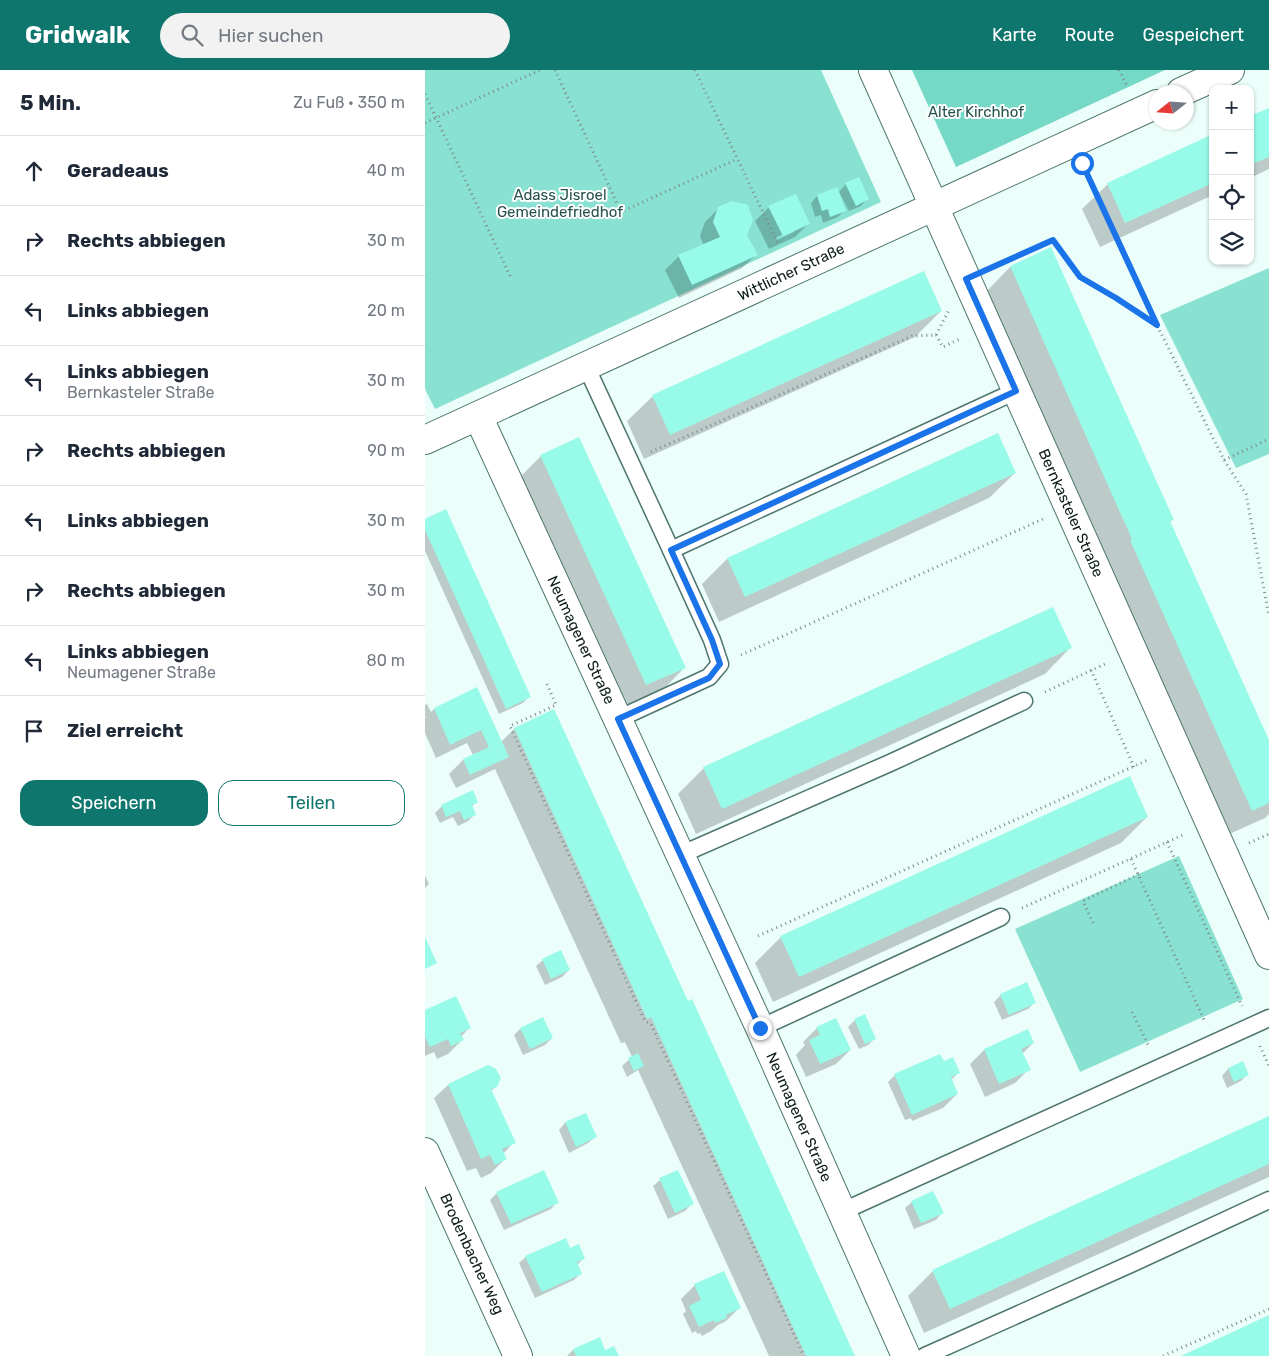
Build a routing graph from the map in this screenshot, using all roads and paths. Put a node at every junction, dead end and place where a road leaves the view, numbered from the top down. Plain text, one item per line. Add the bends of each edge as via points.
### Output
1 (540, 70) edge
2 (555, 70) edge
3 (695, 70) edge
4 (873, 70) edge
5 (1230, 70) edge
6 (1194, 86) edge
7 (425, 94) edge
8 (1149, 108) edge
9 (436, 118) junction
10 (425, 124) edge
11 (737, 159) junction
12 (1082, 163) dead end
13 (934, 206) junction
14 (790, 272) junction
15 (511, 278) dead end
16 (966, 279) junction
17 (947, 303) dead end
18 (1157, 325) junction
19 (587, 366) junction
20 (1016, 391) junction
21 (478, 416) junction
22 (1269, 439) edge
23 (425, 440) edge
24 (1224, 460) junction
25 (630, 462) junction
26 (1068, 507) junction
27 (671, 550) junction
28 (1269, 616) edge
29 (1132, 650) junction
30 (720, 664) junction
31 (1091, 670) junction
32 (547, 684) dead end
33 (1024, 701) joint
34 (618, 719) junction
35 (1176, 747) junction
36 (1134, 766) junction
37 (1209, 823) junction
38 (1167, 842) junction
39 (680, 855) junction
40 (1131, 859) junction
41 (1139, 874) junction
42 (1001, 917) joint
43 (1093, 923) dead end
44 (758, 936) dead end
45 (1269, 955) edge
46 (1132, 1012) dead end
47 (1269, 1018) edge
48 (1251, 1026) junction
49 (760, 1028) junction
50 (1215, 1043) junction
51 (1151, 1050) dead end
52 (1269, 1066) edge
53 (425, 1152) edge
54 (1269, 1200) edge
55 (841, 1212) junction
56 (1269, 1309) edge
57 (518, 1356) edge
58 (804, 1356) edge
59 (905, 1356) edge
60 (925, 1356) edge
61 (1163, 1356) edge

1 - 9 path
2 - 11 path via 621,212
3 - 11 path
4 - 13 street, Bernkasteler Straße
5 - 6 street
7 - 9 path
8 - 13 street, Wittlicher Straße
9 - 10 path
9 - 15 path
11 - 14 path
12 - 18 path
13 - 14 street, Wittlicher Straße
13 - 16 street, Bernkasteler Straße
14 - 19 street, Wittlicher Straße
16 - 18 path via 1053,240 1080,277
16 - 20 street, Bernkasteler Straße
17 - 25 path via 949,310 937,336 912,336
18 - 24 path
19 - 21 street, Wittlicher Straße
19 - 25 lane
20 - 26 street, Bernkasteler Straße
20 - 27 lane
21 - 23 street, Wittlicher Straße
21 - 34 street, Neumagener Straße
22 - 24 path
24 - 28 path via 1246,494
25 - 27 lane
26 - 29 street, Bernkasteler Straße
26 - 30 path
27 - 30 lane
29 - 31 path
29 - 35 street, Bernkasteler Straße
30 - 34 lane via 709,678
31 - 33 path
31 - 36 path
32 - 58 path via 556,705 510,726 645,1022 651,1024
33 - 39 lane
34 - 39 street, Neumagener Straße
35 - 36 path
35 - 37 street, Bernkasteler Straße
36 - 44 path
37 - 38 path
37 - 45 street, Bernkasteler Straße
38 - 40 path
38 - 48 path
39 - 49 street, Neumagener Straße
40 - 41 path
40 - 42 path
41 - 43 path via 1083,901
41 - 50 path
42 - 49 lane
46 - 51 path
47 - 48 lane
48 - 50 lane
48 - 52 path
49 - 55 street, Neumagener Straße
50 - 55 lane
53 - 57 street, Brodenbacher Weg
54 - 60 lane
55 - 59 street, Neumagener Straße
56 - 61 path

